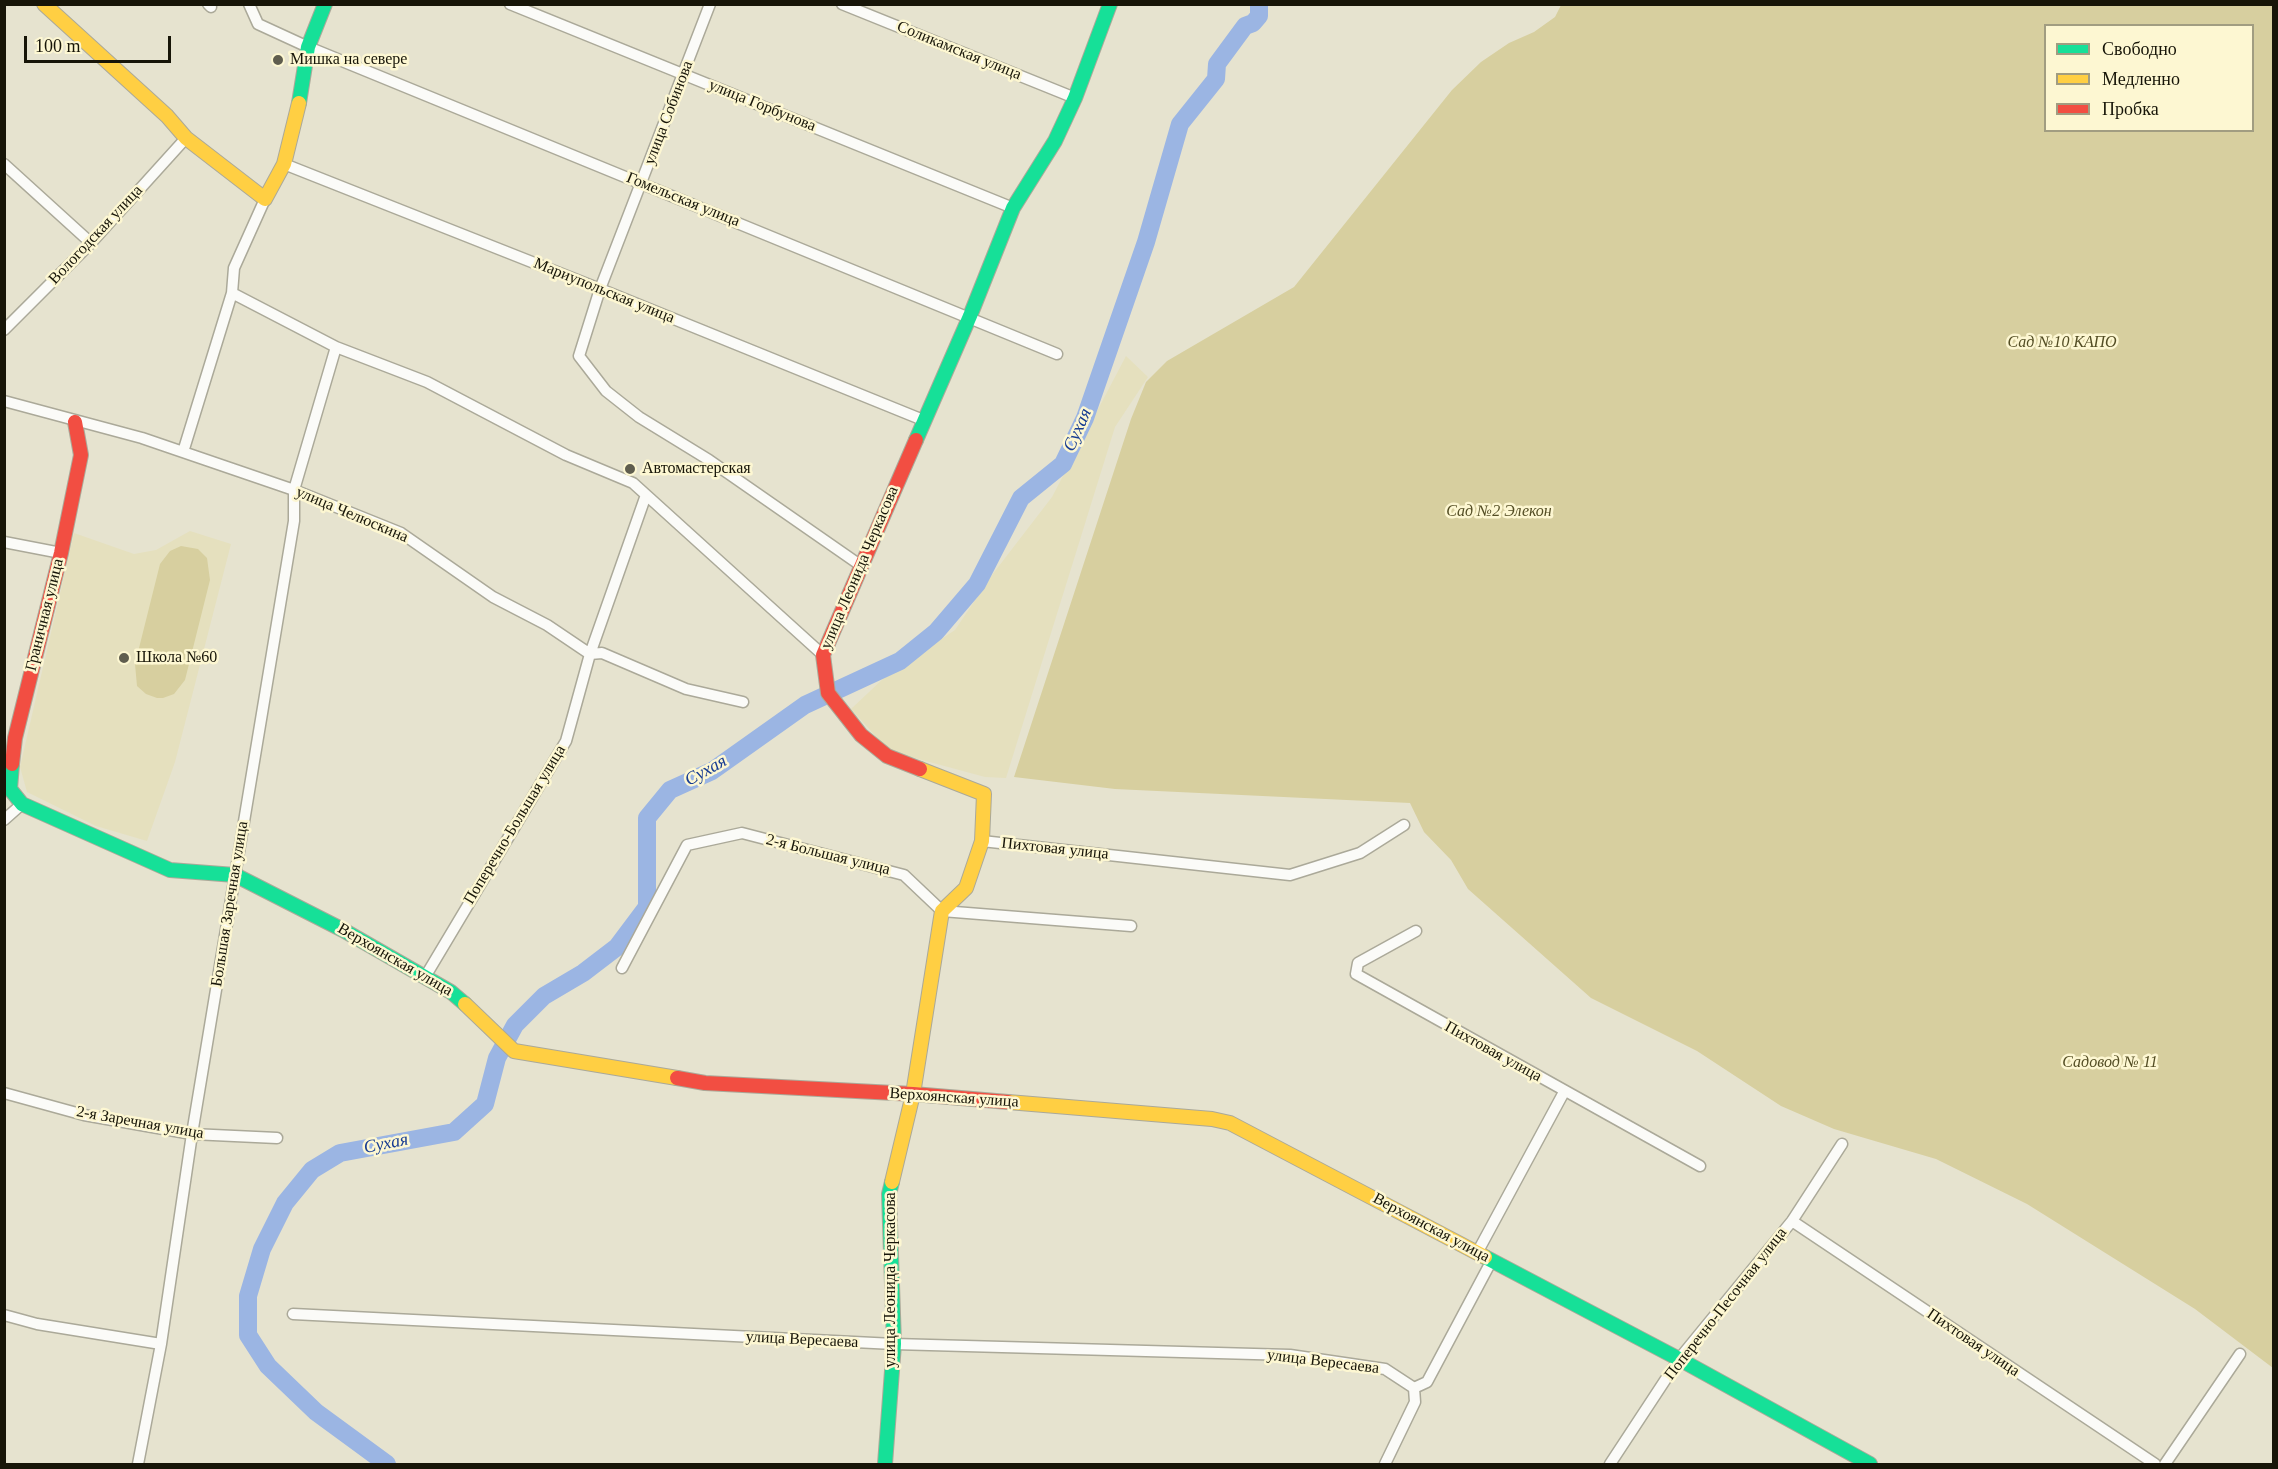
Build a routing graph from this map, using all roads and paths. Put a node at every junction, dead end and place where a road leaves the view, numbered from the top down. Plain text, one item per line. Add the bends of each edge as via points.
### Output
1 (44, 4) edge
2 (249, 4) edge
3 (325, 4) edge
4 (510, 4) edge
5 (710, 4) edge
6 (842, 4) edge
7 (1110, 4) edge
8 (308, 46) junction
9 (683, 74) junction
10 (1075, 98) junction
11 (186, 138) junction
12 (4, 164) edge
13 (284, 164) junction
14 (641, 183) junction
15 (265, 199) junction
16 (1013, 208) junction
17 (90, 243) junction
18 (600, 289) junction
19 (232, 293) junction
20 (970, 316) junction
21 (4, 330) edge
22 (336, 347) junction
23 (1057, 354) dead end
24 (4, 401) edge
25 (923, 420) junction
26 (75, 422) junction
27 (183, 452) junction
28 (294, 490) junction
29 (646, 495) junction
30 (4, 542) edge
31 (61, 553) junction
32 (860, 565) junction
33 (590, 654) junction
34 (823, 655) junction
35 (743, 702) dead end
36 (10, 736) edge
37 (22, 804) junction
38 (4, 820) edge
39 (1404, 825) dead end
40 (982, 841) junction
41 (235, 875) junction
42 (942, 911) junction
43 (1131, 927) dead end
44 (1416, 931) dead end
45 (622, 968) dead end
46 (425, 976) junction
47 (1564, 1092) junction
48 (4, 1093) edge
49 (913, 1094) junction
50 (192, 1134) junction
51 (277, 1138) dead end
52 (1842, 1144) dead end
53 (1700, 1166) dead end
54 (1792, 1221) junction
55 (1477, 1253) junction
56 (1492, 1260) junction
57 (293, 1314) dead end
58 (4, 1315) edge
59 (160, 1344) junction
60 (894, 1344) junction
61 (2240, 1354) dead end
62 (1679, 1359) junction
63 (1414, 1388) junction
64 (138, 1464) edge
65 (885, 1464) edge
66 (1385, 1464) edge
67 (1610, 1464) edge
68 (1870, 1464) edge
69 (2154, 1464) edge
70 (2165, 1464) edge

1 - 11 street
2 - 8 street, Гомельская улица via 258,24
3 - 8 street
4 - 9 street, улица Горбунова
5 - 9 street, улица Собинова
6 - 10 street, Соликамская улица
7 - 10 street, улица Леонида Черкасова
8 - 13 street
8 - 14 street, Гомельская улица
9 - 14 street, улица Собинова
9 - 16 street, улица Горбунова
10 - 16 street, улица Леонида Черкасова via 1055,141
11 - 15 street
11 - 17 street, Вологодская улица
12 - 17 street
13 - 15 street
13 - 18 street, Мариупольская улица
14 - 18 street, улица Собинова
14 - 20 street, Гомельская улица
15 - 19 street via 234,268
16 - 20 street, улица Леонида Черкасова
17 - 21 street, Вологодская улица
18 - 25 street, Мариупольская улица
18 - 32 street, улица Собинова via 579,356 606,391
19 - 22 street
19 - 27 street
20 - 23 street, Гомельская улица
20 - 25 street, улица Леонида Черкасова
22 - 28 street, Большая Заречная улица
22 - 29 street via 427,382 566,455 633,483
24 - 26 street, улица Челюскина
25 - 32 street, улица Леонида Черкасова
26 - 27 street, улица Челюскина
26 - 31 street, Граничная улица via 81,454
27 - 28 street, улица Челюскина
28 - 33 street, улица Челюскина via 401,533 493,597 547,625
28 - 41 street, Большая Заречная улица via 294,521
29 - 33 street, Поперечно-Большая улица
29 - 34 street
30 - 31 street
31 - 36 street, Граничная улица
32 - 34 street, улица Леонида Черкасова
33 - 35 street, улица Челюскина via 602,653 686,689
33 - 46 street, Поперечно-Большая улица via 566,741
34 - 40 street, улица Леонида Черкасова via 828,693 861,735 887,756 984,794
36 - 37 street, Граничная улица via 10,789
37 - 38 street
37 - 41 street, Верхоянская улица via 170,870
39 - 40 street, Пихтовая улица via 1360,853 1290,875
40 - 42 street, улица Леонида Черкасова via 966,888
41 - 46 street, Верхоянская улица
41 - 50 street, Большая Заречная улица
42 - 43 street
42 - 45 street, 2-я Большая улица via 904,875 742,833 687,845
42 - 49 street, улица Леонида Черкасова
44 - 47 street, Пихтовая улица via 1358,963 1356,975
46 - 49 street, Верхоянская улица via 481,1017 514,1051 705,1083
47 - 53 street, Пихтовая улица
47 - 55 street
48 - 50 street, 2-я Заречная улица via 84,1115
49 - 55 street, Верхоянская улица via 1212,1119 1230,1124
49 - 60 street, улица Леонида Черкасова via 889,1194
50 - 51 street, 2-я Заречная улица
50 - 59 street, Большая Заречная улица
52 - 54 street, Поперечно-Песочная улица
54 - 62 street, Поперечно-Песочная улица
54 - 69 street, Пихтовая улица
55 - 56 street, Верхоянская улица
56 - 62 street, Верхоянская улица
56 - 63 street via 1427,1382
57 - 60 street, улица Вересаева
58 - 59 street
59 - 64 street, Большая Заречная улица
60 - 63 street, улица Вересаева via 1290,1355 1385,1369
60 - 65 street, улица Леонида Черкасова
61 - 70 street
62 - 67 street, Поперечно-Песочная улица
62 - 68 street, Верхоянская улица
63 - 66 street via 1415,1402

